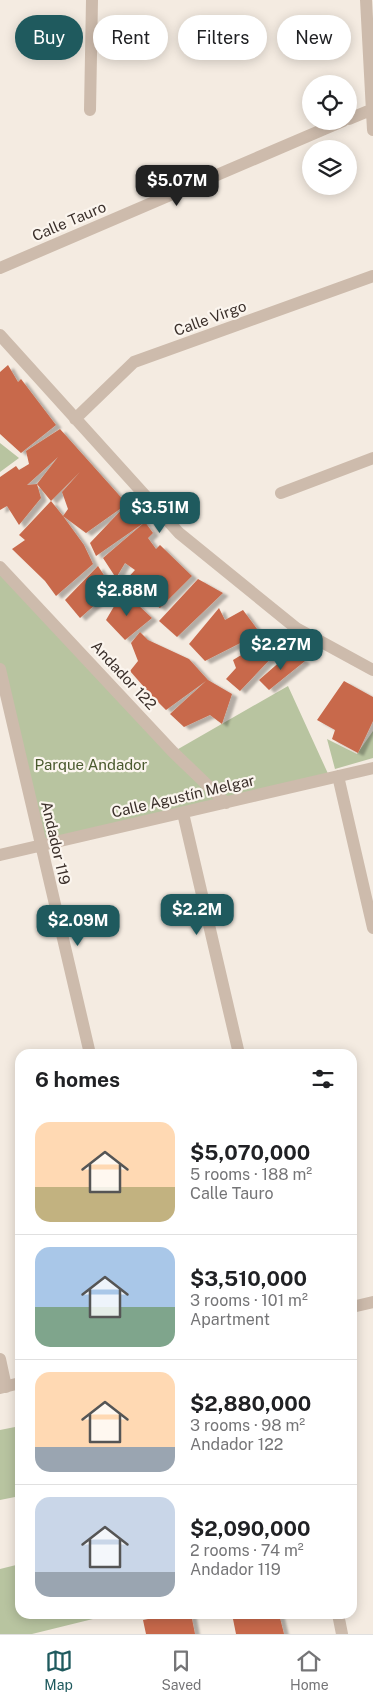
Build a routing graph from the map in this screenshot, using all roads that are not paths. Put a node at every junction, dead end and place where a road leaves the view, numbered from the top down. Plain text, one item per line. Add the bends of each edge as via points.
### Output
1 (92, 0) edge
2 (366, 0) edge
3 (373, 109) edge
4 (90, 110) dead end
5 (357, 116) edge
6 (323, 130) edge
7 (373, 130) edge
8 (0, 268) edge
9 (373, 276) edge
10 (0, 335) edge
11 (75, 419) junction
12 (373, 458) edge
13 (281, 493) dead end
14 (0, 567) edge
15 (0, 669) edge
16 (373, 670) edge
17 (373, 768) edge
18 (338, 776) junction
19 (226, 803) junction
20 (182, 813) junction
21 (40, 846) junction
22 (0, 855) edge
23 (373, 928) edge
24 (89, 1049) edge
25 (238, 1049) edge
26 (373, 1302) edge
27 (357, 1305) edge
28 (0, 1359) edge
29 (3, 1387) edge
30 (339, 1619) edge
31 (342, 1634) edge

1 - 4 street
2 - 3 street
3 - 5 street
3 - 7 street
6 - 8 street, Calle Tauro
9 - 11 street, Calle Virgo via 134,362
10 - 11 street
11 - 16 street via 179,533 296,628
12 - 13 street
14 - 19 street, Andador 122 via 173,752
15 - 21 street, Andador 119
17 - 18 street, Calle Agustín Melgar
18 - 19 street, Calle Agustín Melgar
18 - 23 street
19 - 20 street, Calle Agustín Melgar
20 - 21 street, Calle Agustín Melgar
20 - 25 street
21 - 22 street, Calle Agustín Melgar
21 - 24 street, Andador 119
26 - 27 street
28 - 29 street
30 - 31 street

